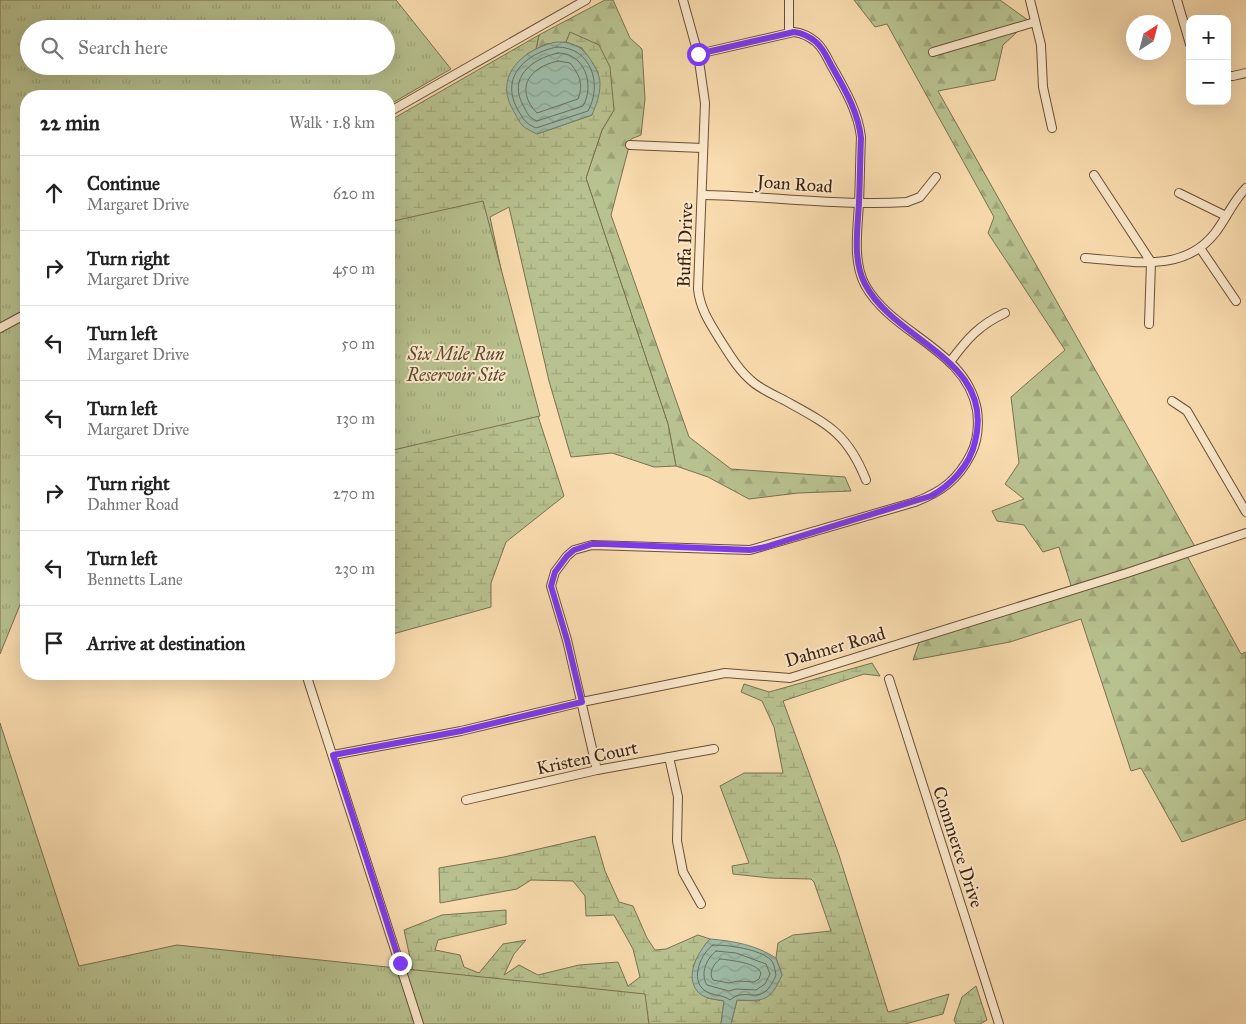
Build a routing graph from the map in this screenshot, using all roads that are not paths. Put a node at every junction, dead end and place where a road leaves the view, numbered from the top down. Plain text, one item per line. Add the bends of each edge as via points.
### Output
1 (586, 0) edge
2 (683, 0) edge
3 (789, 0) edge
4 (1030, 0) edge
5 (1176, 0) edge
6 (1035, 22) junction
7 (1186, 31) edge
8 (789, 33) junction
9 (933, 52) dead end
10 (698, 54) junction
11 (1246, 73) edge
12 (1231, 76) edge
13 (395, 109) edge
14 (1052, 128) dead end
15 (630, 145) dead end
16 (702, 148) junction
17 (1094, 175) dead end
18 (936, 177) dead end
19 (1245, 192) edge
20 (1179, 193) dead end
21 (702, 195) junction
22 (859, 203) junction
23 (1226, 216) junction
24 (1200, 248) junction
25 (1085, 258) dead end
26 (1151, 262) junction
27 (1236, 301) dead end
28 (1005, 313) dead end
29 (20, 317) edge
30 (1149, 324) dead end
31 (0, 328) edge
32 (950, 362) junction
33 (1172, 401) dead end
34 (866, 480) dead end
35 (1246, 512) edge
36 (1246, 533) edge
37 (889, 679) dead end
38 (308, 680) edge
39 (582, 702) junction
40 (714, 749) dead end
41 (333, 755) junction
42 (669, 757) junction
43 (597, 770) junction
44 (466, 800) dead end
45 (701, 904) dead end
46 (419, 1024) edge
47 (998, 1024) edge

1 - 13 street
2 - 10 street, Buffa Drive
3 - 8 street
4 - 6 street
5 - 7 street
6 - 9 street
6 - 14 street
8 - 10 street
8 - 22 street via 800,33 822,48 849,96 860,127
10 - 16 street, Buffa Drive via 705,103
11 - 12 street
15 - 16 street
16 - 21 street, Buffa Drive
17 - 26 street
18 - 22 street, Joan Road via 915,201
19 - 23 street
20 - 23 street
21 - 22 street, Joan Road
21 - 34 street, Buffa Drive via 698,289 702,308 712,326 735,362 753,382 827,424 838,434 855,455
22 - 32 street via 857,246 866,284 879,304
23 - 24 street
24 - 26 street via 1175,260
24 - 27 street
25 - 26 street
26 - 30 street
28 - 32 street via 978,328
29 - 31 street
32 - 39 street via 971,390 978,430 974,449 960,472 931,496 750,550 592,544 567,556 555,572 551,586
33 - 35 street via 1187,411
36 - 39 street, Dahmer Road via 790,678 725,674
37 - 47 street, Commerce Drive
38 - 41 street
39 - 41 street, Dahmer Road via 461,731
39 - 43 street
40 - 42 street, Kristen Court
41 - 46 street
42 - 43 street, Kristen Court
42 - 45 street via 678,797 678,841 683,872
43 - 44 street, Kristen Court

